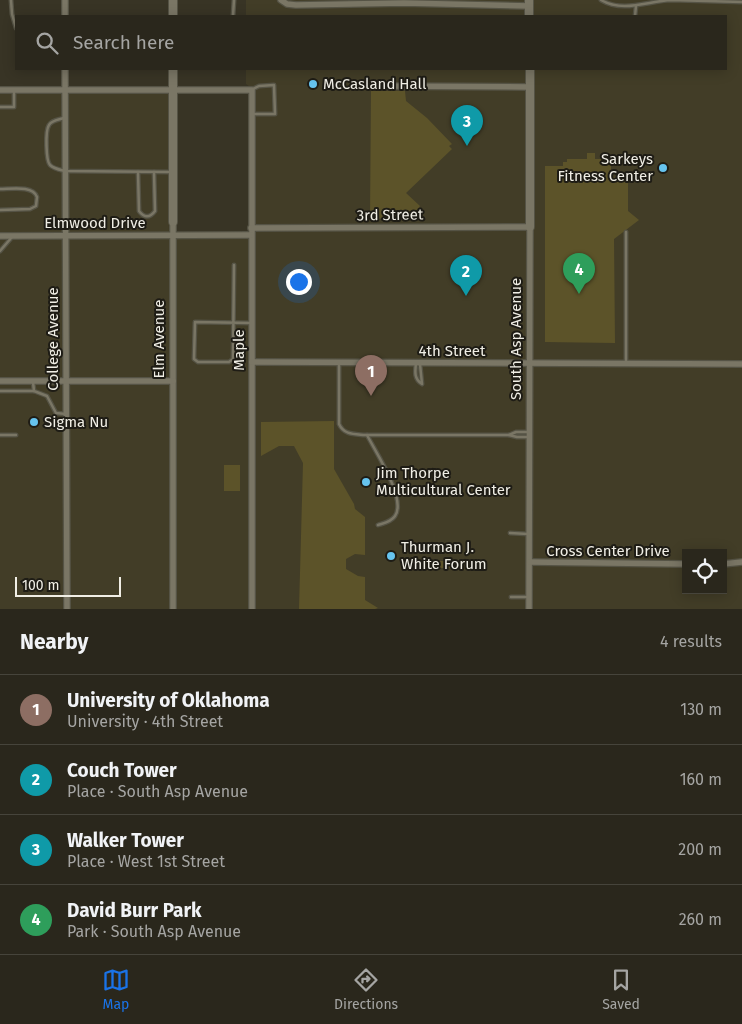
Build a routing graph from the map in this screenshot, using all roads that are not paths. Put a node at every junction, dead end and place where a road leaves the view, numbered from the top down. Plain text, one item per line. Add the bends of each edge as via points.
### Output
1 (11, 0) edge
2 (65, 0) edge
3 (173, 0) edge
4 (234, 0) edge
5 (281, 0) edge
6 (601, 0) edge
7 (742, 2) edge
8 (529, 3) edge
9 (636, 6) junction
10 (65, 15) edge
11 (173, 15) edge
12 (233, 15) edge
13 (635, 15) edge
14 (15, 24) edge
15 (65, 70) edge
16 (173, 70) edge
17 (530, 70) edge
18 (371, 86) dead end
19 (530, 87) junction
20 (173, 89) junction
21 (0, 90) edge
22 (14, 90) junction
23 (65, 90) junction
24 (252, 90) junction
25 (0, 107) edge
26 (252, 114) junction
27 (65, 118) junction
28 (66, 171) junction
29 (138, 172) junction
30 (154, 172) junction
31 (173, 172) junction
32 (0, 189) edge
33 (0, 210) edge
34 (173, 222) joint
35 (251, 228) junction
36 (530, 228) junction
37 (626, 232) dead end
38 (66, 235) junction
39 (173, 235) junction
40 (0, 236) edge
41 (13, 236) junction
42 (251, 236) junction
43 (0, 251) edge
44 (234, 265) dead end
45 (233, 323) junction
46 (252, 323) junction
47 (252, 362) junction
48 (340, 363) junction
49 (418, 363) junction
50 (530, 363) junction
51 (626, 364) junction
52 (742, 364) edge
53 (0, 381) edge
54 (34, 381) junction
55 (66, 381) junction
56 (173, 381) junction
57 (0, 391) edge
58 (34, 391) junction
59 (66, 414) junction
60 (0, 435) edge
61 (16, 435) dead end
62 (366, 435) junction
63 (530, 435) junction
64 (378, 525) dead end
65 (510, 533) dead end
66 (529, 534) junction
67 (530, 562) junction
68 (742, 562) edge
69 (682, 564) edge
70 (727, 564) edge
71 (511, 597) dead end
72 (529, 597) junction
73 (67, 609) edge
74 (174, 609) edge
75 (252, 609) edge
76 (529, 609) edge

1 - 14 lane
2 - 10 street
3 - 11 street
4 - 12 lane
5 - 8 street via 296,5
6 - 9 lane via 618,6
7 - 9 lane via 671,0
9 - 13 lane
15 - 23 street, College Avenue
16 - 20 street, Elm Avenue
17 - 19 street, South Asp Avenue
18 - 19 street
19 - 36 street, South Asp Avenue
20 - 23 street
20 - 24 street
20 - 31 street, Elm Avenue
21 - 22 street
22 - 23 street
22 - 25 lane via 14,107
23 - 27 street, College Avenue
24 - 26 street, Maple
24 - 26 lane via 274,85 275,114
26 - 35 street, Maple
27 - 28 street, College Avenue
27 - 28 lane via 49,125 47,157 51,167
28 - 29 lane
28 - 38 street, College Avenue
29 - 30 lane
29 - 30 lane via 139,211 148,217 155,211
30 - 31 lane
31 - 34 street, Elm Avenue
32 - 33 lane via 28,189 37,197 36,206 30,209
34 - 39 street, Elm Avenue
35 - 36 street, 3rd Street
35 - 42 street, Maple
36 - 50 street, South Asp Avenue
37 - 51 lane
38 - 39 street, Elmwood Drive
38 - 41 street, Elmwood Drive
38 - 55 street, College Avenue
39 - 42 street, Elmwood Drive
39 - 56 street, Elm Avenue
40 - 41 street, Elmwood Drive
41 - 43 lane
42 - 46 street, Maple
44 - 45 lane
45 - 45 lane via 195,322 194,359 198,362 228,362 233,359
45 - 46 lane
46 - 47 street, Maple
47 - 48 street, 4th Street
47 - 75 street, Maple
48 - 49 street, 4th Street
48 - 62 lane via 339,424 346,433
49 - 49 lane via 416,376 422,384
49 - 50 street, 4th Street
50 - 51 street, 4th Street
50 - 63 street, South Asp Avenue
51 - 52 street, 4th Street
53 - 54 street
54 - 55 street
54 - 58 lane
55 - 56 street
55 - 59 street, College Avenue
56 - 74 street, Elm Avenue
57 - 58 lane
58 - 59 lane via 47,396 56,412
59 - 73 street, College Avenue
60 - 61 lane
62 - 63 lane via 509,435 516,432
62 - 64 lane via 396,492 396,513 391,520
63 - 66 street, South Asp Avenue
65 - 66 lane
66 - 67 street, South Asp Avenue
67 - 69 street, Cross Center Drive
67 - 72 street, South Asp Avenue
68 - 70 street
71 - 72 lane
72 - 76 street, South Asp Avenue

